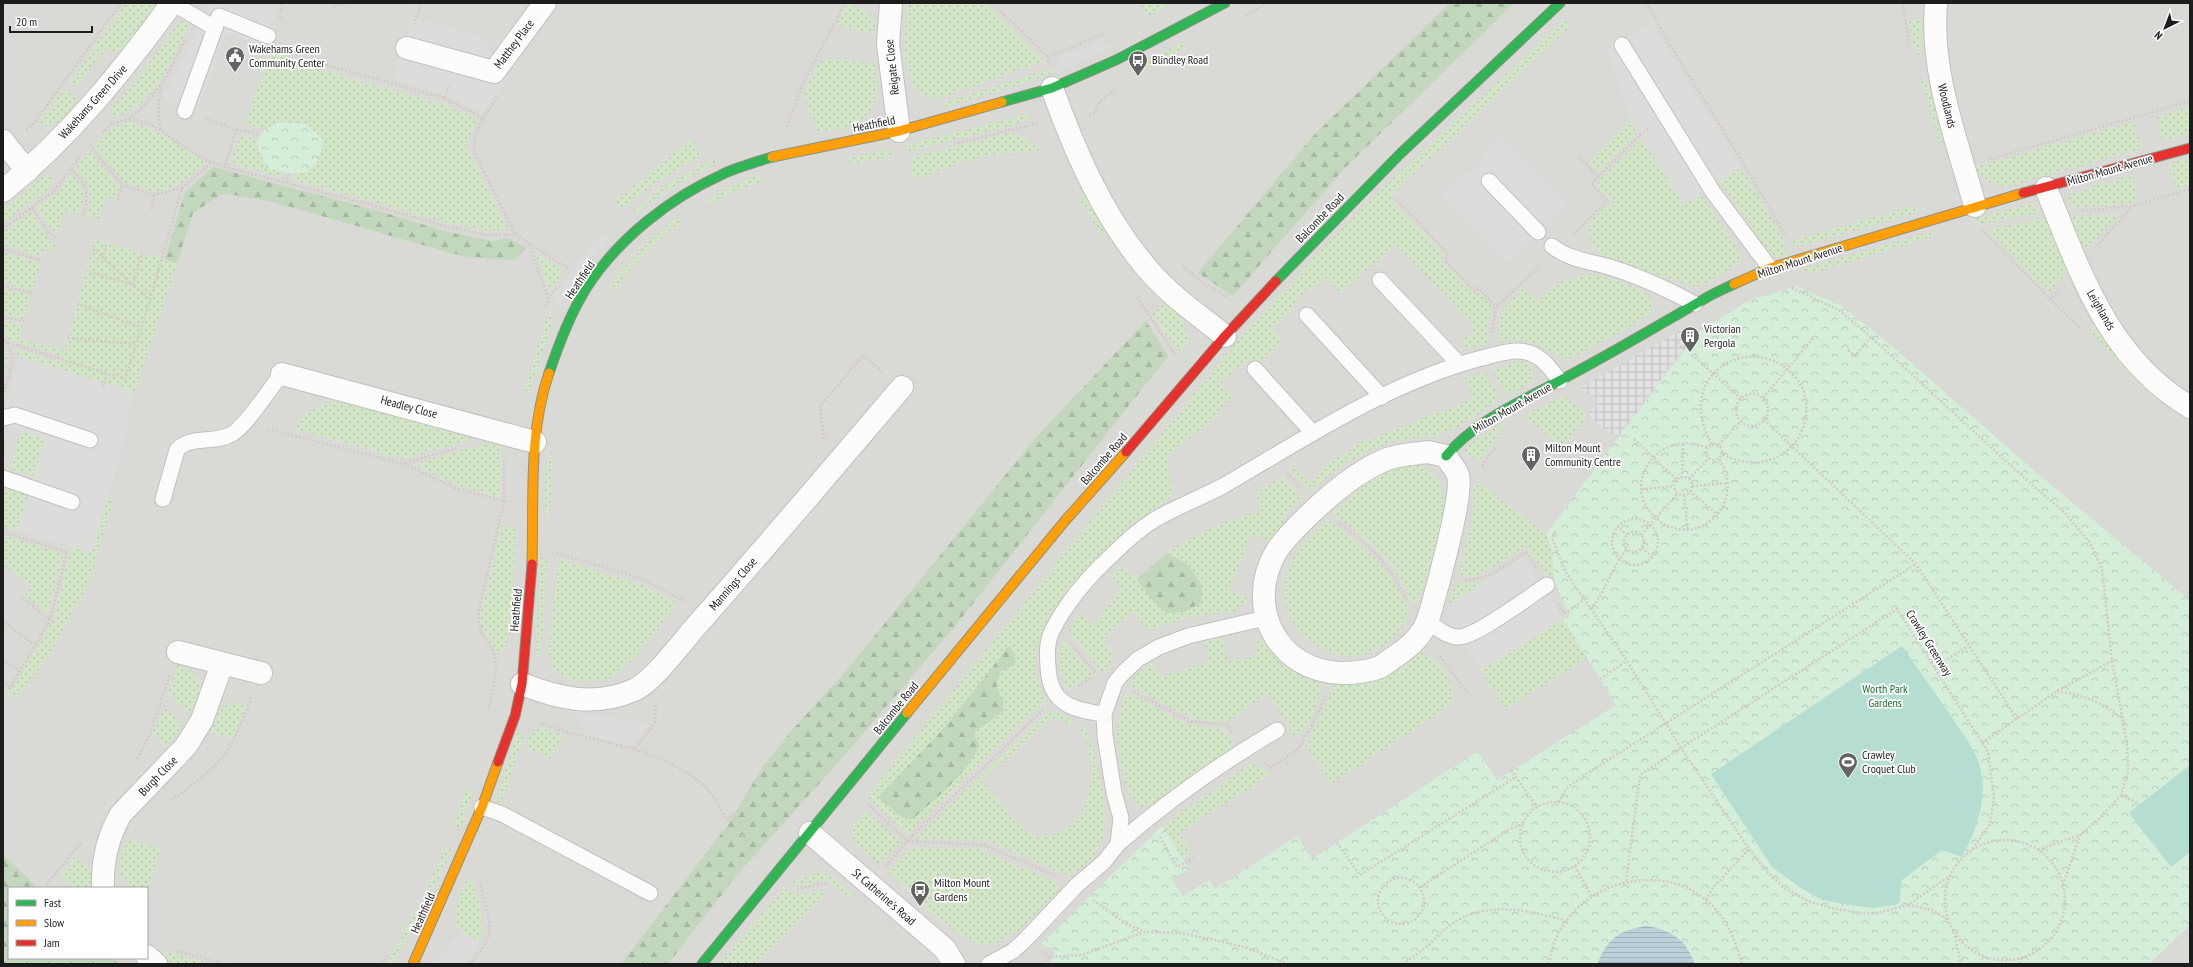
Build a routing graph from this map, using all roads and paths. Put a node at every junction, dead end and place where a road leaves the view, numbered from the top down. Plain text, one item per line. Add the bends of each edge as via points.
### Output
1 (121, 3) edge
2 (172, 3) edge
3 (282, 3) edge
4 (348, 3) edge
5 (415, 3) edge
6 (422, 3) edge
7 (545, 3) edge
8 (845, 3) edge
9 (890, 3) edge
10 (992, 3) edge
11 (1225, 3) edge
12 (1267, 3) edge
13 (1560, 3) edge
14 (1646, 3) edge
15 (1936, 3) edge
16 (419, 7) junction
17 (333, 8) dead end
18 (415, 17) dead end
19 (196, 18) junction
20 (1242, 19) dead end
21 (280, 21) dead end
22 (215, 28) junction
23 (268, 36) dead end
24 (1110, 39) dead end
25 (283, 42) dead end
26 (1622, 45) dead end
27 (407, 48) dead end
28 (1048, 58) junction
29 (1048, 65) dead end
30 (162, 85) junction
31 (1123, 86) dead end
32 (1052, 88) junction
33 (92, 106) junction
34 (185, 111) joint
35 (1093, 114) junction
36 (1062, 117) junction
37 (1666, 117) junction
38 (128, 120) junction
39 (1093, 120) dead end
40 (112, 124) junction
41 (161, 130) junction
42 (236, 130) junction
43 (899, 131) junction
44 (260, 134) dead end
45 (101, 135) dead end
46 (95, 140) dead end
47 (5, 144) edge
48 (951, 144) dead end
49 (2190, 148) edge
50 (84, 151) dead end
51 (781, 154) junction
52 (1580, 158) dead end
53 (211, 162) junction
54 (225, 167) junction
55 (71, 169) junction
56 (27, 171) junction
57 (289, 174) dead end
58 (1598, 177) junction
59 (1489, 181) dead end
60 (287, 183) junction
61 (122, 186) junction
62 (182, 188) junction
63 (2046, 188) junction
64 (2190, 189) edge
65 (3, 191) edge
66 (154, 195) junction
67 (1394, 197) dead end
68 (118, 200) dead end
69 (1975, 206) junction
70 (32, 208) junction
71 (151, 209) dead end
72 (2056, 213) junction
73 (83, 216) dead end
74 (1986, 226) dead end
75 (1979, 227) dead end
76 (3, 229) edge
77 (1538, 232) dead end
78 (516, 235) junction
79 (57, 239) dead end
80 (106, 243) dead end
81 (529, 244) junction
82 (1554, 248) junction
83 (3, 249) edge
84 (93, 249) dead end
85 (142, 253) dead end
86 (103, 259) junction
87 (41, 260) dead end
88 (1796, 260) junction
89 (1179, 263) dead end
90 (1770, 268) junction
91 (569, 269) dead end
92 (87, 271) dead end
93 (1380, 280) dead end
94 (134, 285) junction
95 (3, 286) edge
96 (1791, 288) dead end
97 (32, 293) dead end
98 (548, 299) dead end
99 (150, 300) junction
100 (77, 304) dead end
101 (1694, 304) junction
102 (1496, 307) junction
103 (1251, 308) junction
104 (1307, 314) dead end
105 (3, 317) edge
106 (24, 321) dead end
107 (141, 327) junction
108 (3, 335) edge
109 (1225, 336) junction
110 (1815, 336) dead end
111 (1871, 337) junction
112 (68, 338) dead end
113 (8, 344) junction
114 (136, 344) junction
115 (1848, 350) dead end
116 (1498, 354) junction
117 (1695, 357) dead end
118 (1459, 364) junction
119 (1255, 369) dead end
120 (1788, 370) junction
121 (108, 373) junction
122 (282, 374) joint
123 (1713, 374) junction
124 (1560, 381) junction
125 (902, 387) joint
126 (103, 388) dead end
127 (3, 395) edge
128 (1382, 397) junction
129 (1763, 398) junction
130 (1741, 399) junction
131 (2190, 407) edge
132 (3, 418) edge
133 (1764, 420) junction
134 (1741, 421) junction
135 (244, 422) junction
136 (1313, 433) junction
137 (1634, 439) dead end
138 (90, 440) dead end
139 (535, 442) junction
140 (1683, 442) junction
141 (1712, 444) junction
142 (1497, 445) dead end
143 (1719, 445) junction
144 (1792, 446) junction
145 (1707, 448) junction
146 (1722, 454) junction
147 (1446, 456) junction
148 (1272, 457) junction
149 (1653, 457) junction
150 (1709, 458) junction
151 (1719, 459) junction
152 (838, 462) junction
153 (1480, 469) dead end
154 (3, 478) edge
155 (1682, 478) junction
156 (1689, 479) junction
157 (1677, 480) junction
158 (1728, 483) junction
159 (1674, 486) junction
160 (1692, 486) junction
161 (1642, 489) junction
162 (1690, 491) junction
163 (1678, 493) junction
164 (1684, 495) junction
165 (163, 499) dead end
166 (72, 502) dead end
167 (1318, 506) junction
168 (533, 508) junction
169 (1718, 515) junction
170 (1656, 518) junction
171 (1650, 525) junction
172 (1617, 526) junction
173 (1688, 530) junction
174 (1555, 531) dead end
175 (3, 532) edge
176 (1627, 535) junction
177 (1641, 535) junction
178 (533, 546) junction
179 (1642, 548) junction
180 (1627, 549) junction
181 (1652, 557) junction
182 (1619, 559) junction
183 (1916, 564) junction
184 (1459, 579) dead end
185 (1547, 585) junction
186 (23, 598) dead end
187 (1584, 600) junction
188 (1590, 609) junction
189 (707, 614) junction
190 (1265, 618) junction
191 (50, 620) junction
192 (5, 623) dead end
193 (1056, 625) junction
194 (1425, 626) junction
195 (35, 645) junction
196 (1968, 646) junction
197 (178, 652) dead end
198 (3, 659) edge
199 (1627, 662) junction
200 (2112, 662) junction
201 (222, 664) junction
202 (1934, 668) junction
203 (20, 671) junction
204 (261, 673) dead end
205 (651, 676) junction
206 (1600, 679) dead end
207 (3, 683) edge
208 (1115, 683) junction
209 (522, 684) junction
210 (2057, 691) junction
211 (1468, 694) dead end
212 (1059, 698) junction
213 (1321, 708) dead end
214 (1104, 714) junction
215 (2016, 719) junction
216 (2123, 719) junction
217 (1228, 725) dead end
218 (1666, 725) junction
219 (1277, 730) dead end
220 (1982, 743) junction
221 (1299, 748) dead end
222 (1682, 748) junction
223 (1285, 759) dead end
224 (1288, 764) dead end
225 (1511, 770) dead end
226 (1516, 776) junction
227 (848, 786) junction
228 (2121, 795) junction
229 (1558, 802) junction
230 (2140, 804) dead end
231 (482, 807) junction
232 (1537, 807) junction
233 (1148, 817) junction
234 (1523, 824) junction
235 (810, 833) junction
236 (2080, 835) junction
237 (907, 841) junction
238 (1337, 843) dead end
239 (1118, 844) junction
240 (1749, 850) junction
241 (2038, 850) junction
242 (1971, 851) junction
243 (1195, 858) dead end
244 (1575, 866) junction
245 (479, 874) dead end
246 (775, 874) junction
247 (1950, 875) junction
248 (1626, 882) junction
249 (871, 885) junction
250 (1078, 885) junction
251 (2063, 885) junction
252 (103, 887) edge
253 (831, 887) dead end
254 (1420, 887) junction
255 (650, 893) dead end
256 (1591, 896) junction
257 (1706, 900) junction
258 (1908, 904) junction
259 (1565, 920) junction
260 (1948, 920) junction
261 (1145, 932) junction
262 (1955, 933) junction
263 (175, 951) dead end
264 (148, 957) edge
265 (2020, 958) junction
266 (156, 964) edge
267 (225, 964) edge
268 (413, 964) edge
269 (469, 964) edge
270 (702, 964) edge
271 (954, 964) edge
272 (989, 964) edge
273 (1042, 964) edge
274 (1288, 964) edge
275 (1403, 964) edge
276 (1549, 964) edge
277 (1742, 964) edge
278 (1961, 964) edge
279 (2020, 964) edge

1 - 47 path via 34,123
2 - 19 lane
2 - 33 street, Wakehams Green Drive
3 - 21 path
4 - 17 path via 346,6 335,4
5 - 16 path
6 - 16 path
7 - 27 street, Matthey Place via 494,72
8 - 51 path via 803,83 785,134
9 - 43 street, Reigate Close via 888,44
10 - 28 path
11 - 32 street, Heathfield via 1116,60
12 - 20 path
13 - 103 street, Balcombe Road via 1400,154
14 - 88 path via 1758,186 1788,239
15 - 69 street, Woodlands via 1939,69 1946,106
16 - 18 path
19 - 22 lane
19 - 30 path
22 - 23 lane via 219,16
22 - 34 lane
24 - 28 path via 1103,34
25 - 78 path via 301,58 444,98 483,118 475,136 474,152
26 - 37 lane
28 - 29 path
30 - 38 path via 146,105
30 - 41 path via 158,101
31 - 35 path via 1101,100
32 - 36 street
32 - 43 street, Heathfield
33 - 40 path
33 - 56 street, Wakehams Green Drive
34 - 42 path
35 - 36 path
35 - 39 path
36 - 48 path
36 - 109 street via 1079,160 1111,219 1141,262 1177,298
37 - 58 path via 1640,135
37 - 90 lane via 1713,192
38 - 40 path
38 - 41 path via 144,122
40 - 45 path
41 - 53 path
42 - 44 path
42 - 54 path
43 - 51 street, Heathfield
46 - 61 path via 89,146
47 - 56 street
49 - 63 street, Milton Mount Avenue
50 - 55 path
51 - 139 street, Heathfield via 724,174 684,193 635,231 612,256 587,287 564,330 544,387
52 - 58 path
53 - 54 path
53 - 62 path
54 - 60 path
55 - 70 path via 55,190
55 - 73 path via 87,189 88,200
56 - 65 street, Wakehams Green Drive
57 - 60 path
58 - 82 path via 1591,184 1607,201
59 - 77 lane
60 - 78 path via 444,226 485,235
61 - 66 path
61 - 68 path
62 - 66 path
62 - 99 path
63 - 69 street, Milton Mount Avenue
63 - 72 street, Leighlands
64 - 72 path via 2132,206
66 - 71 path
67 - 102 path via 1449,255 1445,261 1475,291 1478,288
69 - 88 street, Milton Mount Avenue
70 - 76 path
70 - 79 path via 49,233
72 - 131 street, Leighlands via 2093,300 2125,351 2169,394
74 - 75 path
78 - 81 path
80 - 86 path
81 - 91 path
81 - 98 path
82 - 101 lane via 1579,261 1606,266 1636,277
82 - 102 path
83 - 87 path
84 - 86 path
85 - 94 path
86 - 94 path
88 - 90 street, Milton Mount Avenue
89 - 103 path via 1212,289
90 - 101 street, Milton Mount Avenue
92 - 94 path
93 - 118 lane
94 - 99 path
95 - 97 path
96 - 111 path via 1839,310
99 - 107 path
100 - 107 path
101 - 124 street, Milton Mount Avenue
102 - 116 path via 1491,332
103 - 109 street, Balcombe Road
104 - 128 lane
105 - 106 path
107 - 114 path
108 - 113 path
109 - 227 street, Balcombe Road via 1064,522
110 - 120 path
111 - 115 path via 1855,356
111 - 200 path via 2065,513 2090,543 2102,569
112 - 114 path
113 - 121 path
113 - 127 path via 14,359
114 - 121 path via 125,379
116 - 118 lane
116 - 124 lane via 1518,351 1534,354 1550,366
117 - 123 path
118 - 128 lane
119 - 136 lane
120 - 123 path via 1771,360 1750,356 1730,361
120 - 129 path
120 - 144 path via 1797,379 1806,402 1804,426
121 - 126 path
122 - 135 lane
122 - 139 street, Headley Close
123 - 130 path
123 - 141 path via 1703,390 1699,409 1702,427
124 - 147 street, Milton Mount Avenue via 1509,407 1471,431 1456,443
125 - 152 street, Mannings Close
125 - 152 path via 863,355 820,406 826,451
128 - 136 lane
129 - 130 path via 1754,394
129 - 133 path via 1768,407
130 - 134 path via 1737,408
132 - 138 lane via 15,415
133 - 134 path via 1755,426
133 - 144 path
134 - 143 path
135 - 165 lane via 234,433 226,437 181,446 177,450
135 - 168 path via 405,464 454,488
136 - 148 lane
137 - 149 path
139 - 168 street, Heathfield
140 - 145 path
140 - 149 path via 1664,448
140 - 155 path
141 - 143 path
141 - 145 path
142 - 153 path
143 - 146 path
144 - 146 path via 1774,459 1753,463
144 - 183 path
145 - 150 path
146 - 151 path
147 - 167 street via 1428,452 1388,459 1341,487
147 - 194 street via 1458,476 1456,505 1444,561
148 - 167 path
148 - 193 lane via 1153,521 1114,552 1092,576
149 - 157 path
149 - 161 path via 1645,468
150 - 151 path
150 - 156 path
151 - 158 path via 1724,466
152 - 189 street, Mannings Close
154 - 166 lane
155 - 156 path
155 - 157 path
156 - 160 path
157 - 159 path
158 - 160 path
158 - 169 path via 1728,495
159 - 161 path
159 - 163 path
160 - 162 path
161 - 170 path via 1646,505
162 - 164 path
162 - 169 path
163 - 164 path
163 - 170 path
164 - 173 path
167 - 190 street via 1293,530 1276,553 1266,576 1263,595
167 - 194 path via 1372,548 1385,562
168 - 178 street, Heathfield
169 - 173 path via 1709,522
170 - 171 path
170 - 173 path via 1665,525
171 - 172 path via 1638,519
171 - 177 path
171 - 181 path via 1658,545
172 - 176 path
172 - 182 path via 1611,540
174 - 187 path via 1553,540 1565,571
175 - 191 path via 67,552
176 - 177 path via 1636,532
176 - 180 path
177 - 179 path via 1644,543
178 - 189 path via 640,578
178 - 209 street, Heathfield
179 - 180 path via 1636,551
179 - 181 path
180 - 182 path
181 - 182 path via 1640,564 1632,565
182 - 188 path via 1599,600
183 - 196 path
183 - 218 path
184 - 185 path via 1477,580 1526,552
185 - 187 path via 1564,614
185 - 194 lane via 1474,633 1460,637
186 - 191 path
187 - 188 path
188 - 199 path
189 - 205 street, Mannings Close
190 - 194 street via 1276,640 1292,655 1311,668 1333,672 1356,673 1380,667 1403,651
190 - 208 lane via 1188,636 1158,647 1138,659
191 - 195 path
192 - 195 path
193 - 212 lane via 1050,635 1047,655 1048,682
193 - 212 path via 1097,675
194 - 211 path
195 - 203 path
196 - 202 path
196 - 215 path
197 - 201 street
198 - 203 path
199 - 206 path
199 - 218 path
200 - 210 path
200 - 216 path
201 - 204 street
201 - 252 street, Burgh Close via 202,720 186,746 115,824 104,860
202 - 220 path, Crawley Greenway
202 - 222 path, Crawley Greenway via 1897,609
203 - 207 path via 10,688
205 - 209 street, Mannings Close via 635,690 596,700 559,697
205 - 246 path via 657,692 655,723 634,749 652,755 700,782 711,793 726,819 728,820 732,814 738,821 745,845
208 - 214 lane
208 - 217 path via 1189,721
209 - 231 street, Heathfield via 513,722
210 - 215 path
210 - 216 path via 2078,694 2094,700
212 - 214 lane via 1068,706 1080,711
212 - 237 path
213 - 221 path
214 - 239 lane via 1114,794 1121,818
215 - 220 path
216 - 228 path via 2128,772
218 - 222 path
218 - 229 path via 1580,778 1566,789
219 - 233 lane via 1240,752
220 - 242 path, Crawley Greenway via 1988,752 1994,797 1990,824
222 - 240 path
222 - 248 path via 1640,775
223 - 224 path
225 - 226 path
226 - 232 path
226 - 238 path via 1360,875
227 - 235 street, Balcombe Road
227 - 237 path
228 - 230 path
228 - 236 path
229 - 232 path
229 - 244 path via 1578,811 1590,829 1588,851
231 - 255 lane via 502,814
231 - 268 street, Heathfield
232 - 234 path
233 - 239 lane
233 - 243 path via 1177,868
234 - 244 path via 1522,846 1533,864 1553,872
234 - 254 path via 1510,828
235 - 246 street, Balcombe Road
235 - 249 street, St Catherine's Road
236 - 241 path
236 - 251 path
237 - 249 path
237 - 250 path via 984,844
239 - 250 lane via 1104,862
240 - 257 path via 1712,889
240 - 258 path via 1768,873 1785,888 1810,902 1859,913 1878,913
241 - 242 path via 2011,841 1997,841 1983,844
241 - 251 path via 2053,866
242 - 247 path
244 - 256 path
245 - 269 path via 491,928 482,952
246 - 253 path via 794,889 826,883
246 - 270 street, Balcombe Road
247 - 258 path
247 - 260 path via 1945,897
248 - 256 path
248 - 257 path via 1643,880 1670,883
249 - 271 street, St Catherine's Road via 945,949
250 - 261 path via 1098,905 1125,923
250 - 272 lane via 1013,951
251 - 265 path via 2065,904 2061,922 2055,933 2038,951
254 - 254 path via 1424,902 1417,918 1407,923 1396,923 1382,913 1379,897 1386,884 1401,878 1411,880
256 - 259 path
257 - 277 path via 1730,929
258 - 260 path via 1932,910
259 - 275 path via 1502,908 1476,912 1452,923
259 - 276 path via 1557,935
260 - 262 path
261 - 273 path via 1082,955 1050,957
261 - 274 path via 1188,934 1247,948
262 - 265 path via 1974,952 1989,958
262 - 278 path
263 - 267 path
264 - 266 street
265 - 279 path

